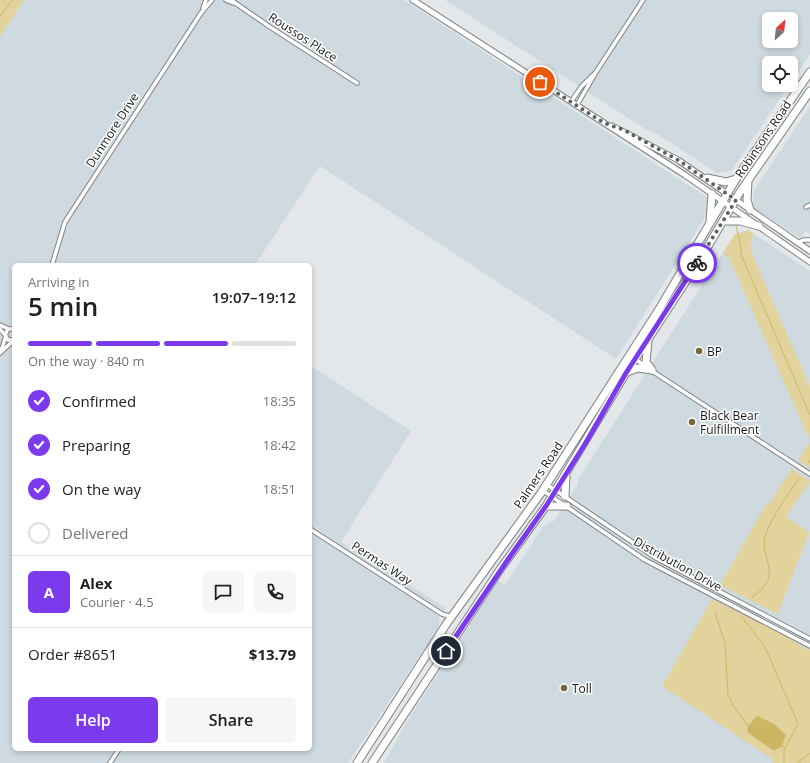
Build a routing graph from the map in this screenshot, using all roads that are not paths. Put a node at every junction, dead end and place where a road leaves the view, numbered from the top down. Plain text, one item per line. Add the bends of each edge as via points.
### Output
1 (206, 0) edge
2 (212, 0) edge
3 (226, 0) edge
4 (231, 0) edge
5 (413, 0) edge
6 (643, 0) edge
7 (239, 7) junction
8 (201, 13) junction
9 (596, 72) junction
10 (810, 72) edge
11 (357, 83) dead end
12 (810, 91) edge
13 (571, 102) junction
14 (577, 105) junction
15 (604, 123) junction
16 (639, 138) junction
17 (643, 148) junction
18 (707, 178) junction
19 (736, 179) junction
20 (748, 181) junction
21 (712, 194) junction
22 (728, 194) junction
23 (736, 200) junction
24 (723, 202) junction
25 (810, 205) edge
26 (806, 207) dead end
27 (732, 208) junction
28 (750, 210) junction
29 (725, 220) junction
30 (710, 224) junction
31 (759, 226) junction
32 (810, 240) edge
33 (798, 243) junction
34 (810, 251) edge
35 (804, 257) junction
36 (810, 262) edge
37 (53, 263) edge
38 (0, 325) edge
39 (11, 328) edge
40 (0, 329) edge
41 (5, 335) junction
42 (648, 339) junction
43 (12, 341) edge
44 (12, 342) edge
45 (0, 352) edge
46 (631, 352) junction
47 (626, 359) junction
48 (635, 359) junction
49 (652, 370) junction
50 (626, 373) junction
51 (810, 474) edge
52 (566, 476) junction
53 (544, 487) junction
54 (554, 493) junction
55 (565, 496) junction
56 (546, 506) junction
57 (567, 506) junction
58 (312, 530) edge
59 (614, 530) junction
60 (610, 536) junction
61 (626, 538) junction
62 (622, 544) junction
63 (641, 548) junction
64 (637, 555) junction
65 (712, 586) junction
66 (709, 593) junction
67 (442, 614) junction
68 (450, 620) junction
69 (783, 624) junction
70 (780, 630) junction
71 (810, 639) edge
72 (810, 646) edge
73 (118, 751) edge
74 (110, 763) edge
75 (357, 763) edge
76 (372, 763) edge

1 - 8 street, Dunmore Drive
2 - 8 street, Dunmore Drive
3 - 7 street, Roussos Place
4 - 7 street, Roussos Place
5 - 13 main road
6 - 9 street
7 - 11 street, Roussos Place
8 - 37 street, Dunmore Drive via 65,222
9 - 13 street
9 - 14 street
10 - 19 highway, Robinsons Road
12 - 20 highway, Robinsons Road
13 - 14 main road
14 - 15 main road
15 - 16 main road
15 - 17 main road
16 - 17 main road via 638,141
16 - 18 main road
17 - 21 main road
18 - 19 highway via 726,182
18 - 22 main road
19 - 22 highway, Robinsons Road
20 - 23 highway, Robinsons Road
20 - 28 highway
21 - 24 main road
21 - 30 highway
22 - 23 main road
22 - 24 highway, Palmers Road
23 - 27 highway, Palmers Road
23 - 28 main road
24 - 27 main road
24 - 30 highway, Palmers Road
25 - 26 street
27 - 29 highway, Palmers Road
27 - 31 main road
28 - 33 main road
29 - 31 highway
29 - 42 highway, Palmers Road
30 - 46 highway, Palmers Road
31 - 35 main road
32 - 33 street
33 - 34 main road
33 - 35 main road via 798,249
35 - 36 main road
38 - 39 street
39 - 41 street
40 - 41 street
41 - 43 street
41 - 45 street
42 - 48 highway, Palmers Road
42 - 49 highway via 646,362
44 - 45 street
46 - 47 highway, Palmers Road
46 - 48 street
47 - 48 street
47 - 53 highway, Palmers Road
48 - 49 street
48 - 50 highway, Palmers Road
49 - 50 highway via 638,368
49 - 51 street
50 - 52 highway, Palmers Road
52 - 54 highway, Palmers Road
52 - 55 highway
53 - 54 street, Distribution Drive
53 - 54 street, Distribution Drive
53 - 68 highway, Palmers Road
54 - 55 street, Distribution Drive
54 - 56 highway, Palmers Road
54 - 57 street, Distribution Drive
55 - 59 street, Distribution Drive
56 - 57 highway
56 - 76 highway, Palmers Road via 501,568
57 - 60 street, Distribution Drive
58 - 67 street, Permas Way
59 - 60 street
59 - 61 street, Distribution Drive
60 - 62 street, Distribution Drive
61 - 62 street
61 - 63 street, Distribution Drive
62 - 64 street, Distribution Drive
63 - 64 street
63 - 65 street, Distribution Drive
64 - 66 street, Distribution Drive
65 - 66 street
65 - 69 street, Distribution Drive
66 - 70 street, Distribution Drive
67 - 68 street, Permas Way
67 - 68 street, Permas Way
68 - 75 highway, Palmers Road
69 - 70 street
69 - 71 street, Distribution Drive
70 - 72 street, Distribution Drive
73 - 74 street

